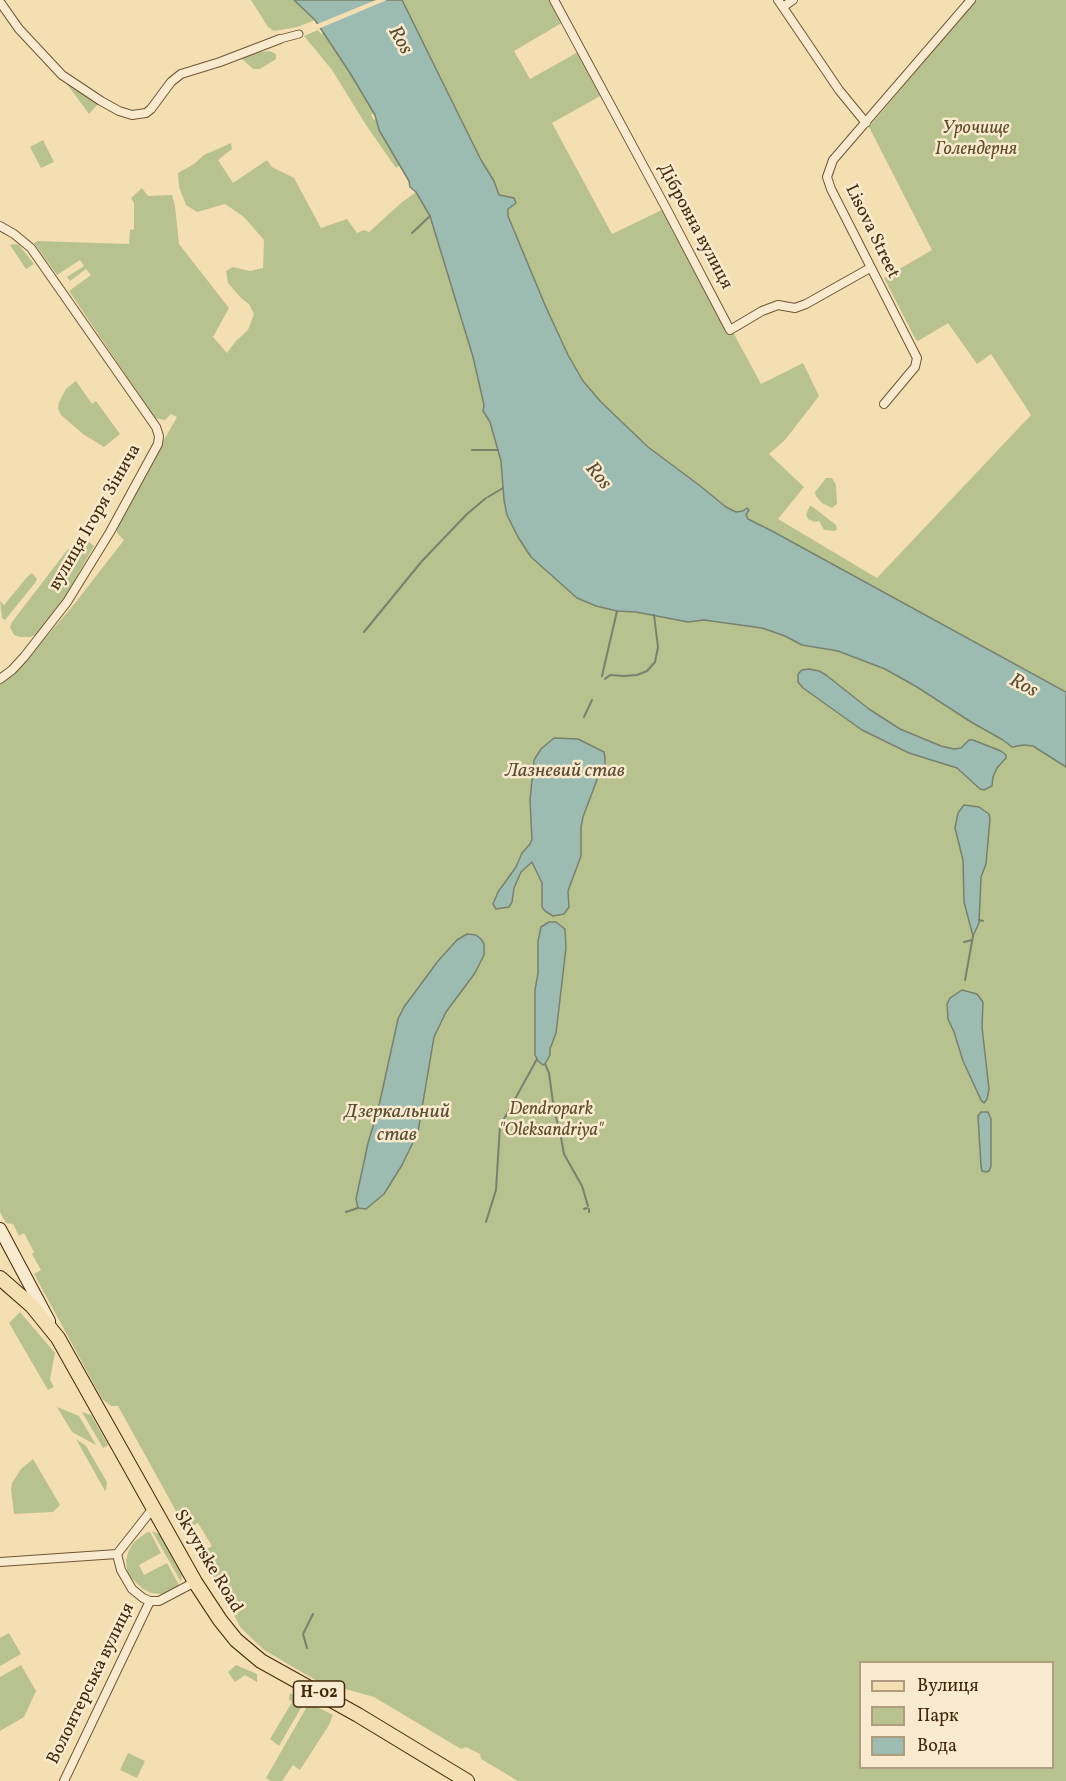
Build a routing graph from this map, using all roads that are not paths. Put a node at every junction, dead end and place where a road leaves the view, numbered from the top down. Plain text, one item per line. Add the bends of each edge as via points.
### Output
1 (554, 0) edge
2 (793, 0) edge
3 (971, 0) edge
4 (0, 2) edge
5 (780, 3) edge
6 (299, 34) dead end
7 (280, 39) joint
8 (866, 123) junction
9 (0, 226) edge
10 (870, 268) junction
11 (884, 404) dead end
12 (0, 679) edge
13 (0, 1229) edge
14 (0, 1278) edge
15 (58, 1338) junction
16 (154, 1507) junction
17 (117, 1554) junction
18 (0, 1562) edge
19 (195, 1582) junction
20 (150, 1600) junction
21 (64, 1781) edge
22 (467, 1781) edge

1 - 10 street, Дібровна вулиця via 729,330 778,305 795,308 806,304
2 - 5 street
3 - 8 street, Lisova Street
4 - 7 street via 62,75 101,101 132,115 146,113 181,74
5 - 8 street
6 - 7 street
8 - 10 street, Lisova Street via 833,160 827,177
9 - 12 street, вулиця Ігоря Зінича via 31,248 159,436 110,531 67,602 24,657
10 - 11 street, Lisova Street via 916,358 915,368
13 - 15 main road
14 - 15 main road, Skvyrske Road / Н-02 via 32,1306
15 - 16 main road, Skvyrske Road / Н-02
16 - 17 street
16 - 19 main road, Skvyrske Road / Н-02
17 - 18 street
17 - 20 street via 132,1589
19 - 20 street via 159,1601
19 - 22 main road, Skvyrske Road / Н-02 via 236,1640 261,1661
20 - 21 street, Волонтерська вулиця

